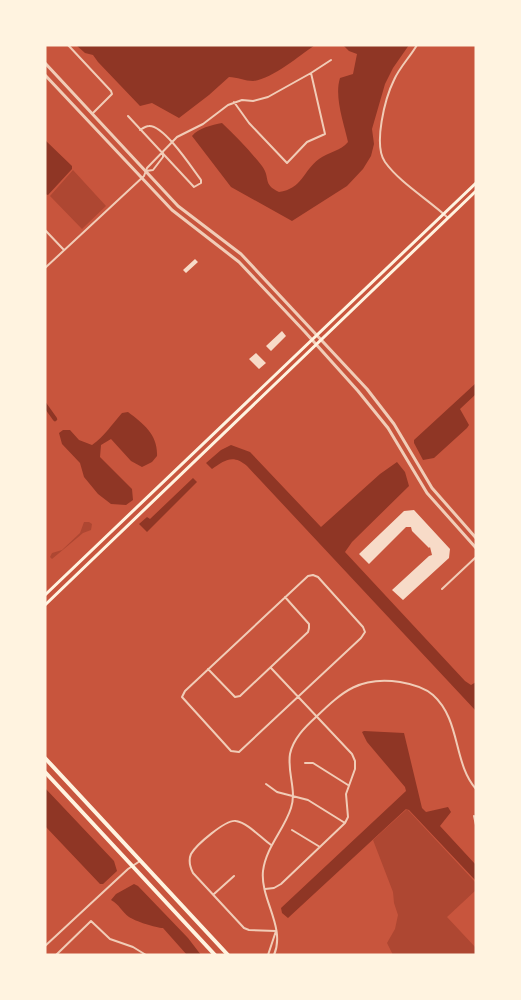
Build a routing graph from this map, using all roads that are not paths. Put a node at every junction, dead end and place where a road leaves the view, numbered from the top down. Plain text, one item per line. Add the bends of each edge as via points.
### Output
1 (68, 45) edge
2 (417, 45) edge
3 (331, 60) dead end
4 (45, 63) edge
5 (311, 73) junction
6 (45, 75) edge
7 (234, 102) junction
8 (92, 114) junction
9 (128, 116) dead end
10 (140, 130) junction
11 (172, 143) junction
12 (163, 153) junction
13 (144, 175) junction
14 (476, 183) edge
15 (476, 191) edge
16 (444, 213) junction
17 (448, 218) junction
18 (45, 230) edge
19 (64, 250) junction
20 (45, 268) edge
21 (317, 335) junction
22 (312, 340) junction
23 (321, 340) junction
24 (316, 345) junction
25 (476, 538) edge
26 (476, 548) edge
27 (476, 557) edge
28 (442, 589) dead end
29 (45, 595) edge
30 (285, 597) junction
31 (45, 605) edge
32 (271, 668) junction
33 (207, 669) junction
34 (298, 697) junction
35 (316, 716) junction
36 (45, 758) edge
37 (305, 763) dead end
38 (45, 772) edge
39 (266, 784) dead end
40 (348, 785) junction
41 (476, 789) edge
42 (294, 796) junction
43 (474, 816) dead end
44 (345, 823) junction
45 (476, 825) edge
46 (292, 830) dead end
47 (271, 846) junction
48 (320, 847) junction
49 (140, 861) junction
50 (132, 866) junction
51 (234, 876) dead end
52 (265, 889) junction
53 (213, 895) junction
54 (276, 931) junction
55 (45, 946) edge
56 (56, 955) edge
57 (146, 955) edge
58 (215, 955) edge
59 (228, 955) edge
60 (268, 955) edge
61 (274, 955) edge

1 - 8 street via 111,91
2 - 16 street via 394,79 382,118 381,150 386,164
3 - 5 street
4 - 8 street
5 - 7 street via 268,97
5 - 7 street via 325,134 307,142 287,163
6 - 13 street
7 - 11 street
8 - 13 street
9 - 10 street
10 - 11 street via 152,126
10 - 12 street
11 - 12 street
11 - 12 street via 201,183 194,187
12 - 13 street via 153,170
13 - 19 street
13 - 21 street via 236,249
13 - 22 street via 183,220 239,262
14 - 16 main road
15 - 17 main road
16 - 17 street
16 - 21 main road
17 - 23 main road
18 - 19 street
19 - 20 street
21 - 22 main road
21 - 23 street
22 - 24 street
22 - 29 main road
23 - 24 main road
23 - 25 street via 377,400 432,488
24 - 26 street via 388,428 435,505
24 - 31 main road
27 - 28 street
30 - 32 street via 309,628
30 - 33 street
30 - 34 street via 308,576 318,577 365,632
32 - 33 street via 235,697
32 - 34 street
33 - 34 street via 182,696 234,752 240,752
34 - 35 street
35 - 40 street via 352,754 355,769
35 - 41 street via 338,695 370,680 416,685 445,708 465,772
35 - 42 street via 290,754
36 - 49 main road
37 - 40 street via 313,763
38 - 50 main road
39 - 42 street via 277,792
40 - 44 street
42 - 44 street via 308,800
42 - 47 street
43 - 45 street
44 - 48 street
46 - 48 street
47 - 52 street via 262,873
47 - 53 street via 242,823 225,822 191,855 193,873
48 - 52 street via 281,884
49 - 50 street
49 - 59 main road
50 - 55 street
50 - 58 main road
51 - 53 street
52 - 54 street
53 - 54 street via 249,930
54 - 60 street
54 - 61 street
56 - 57 street via 91,921 110,939

